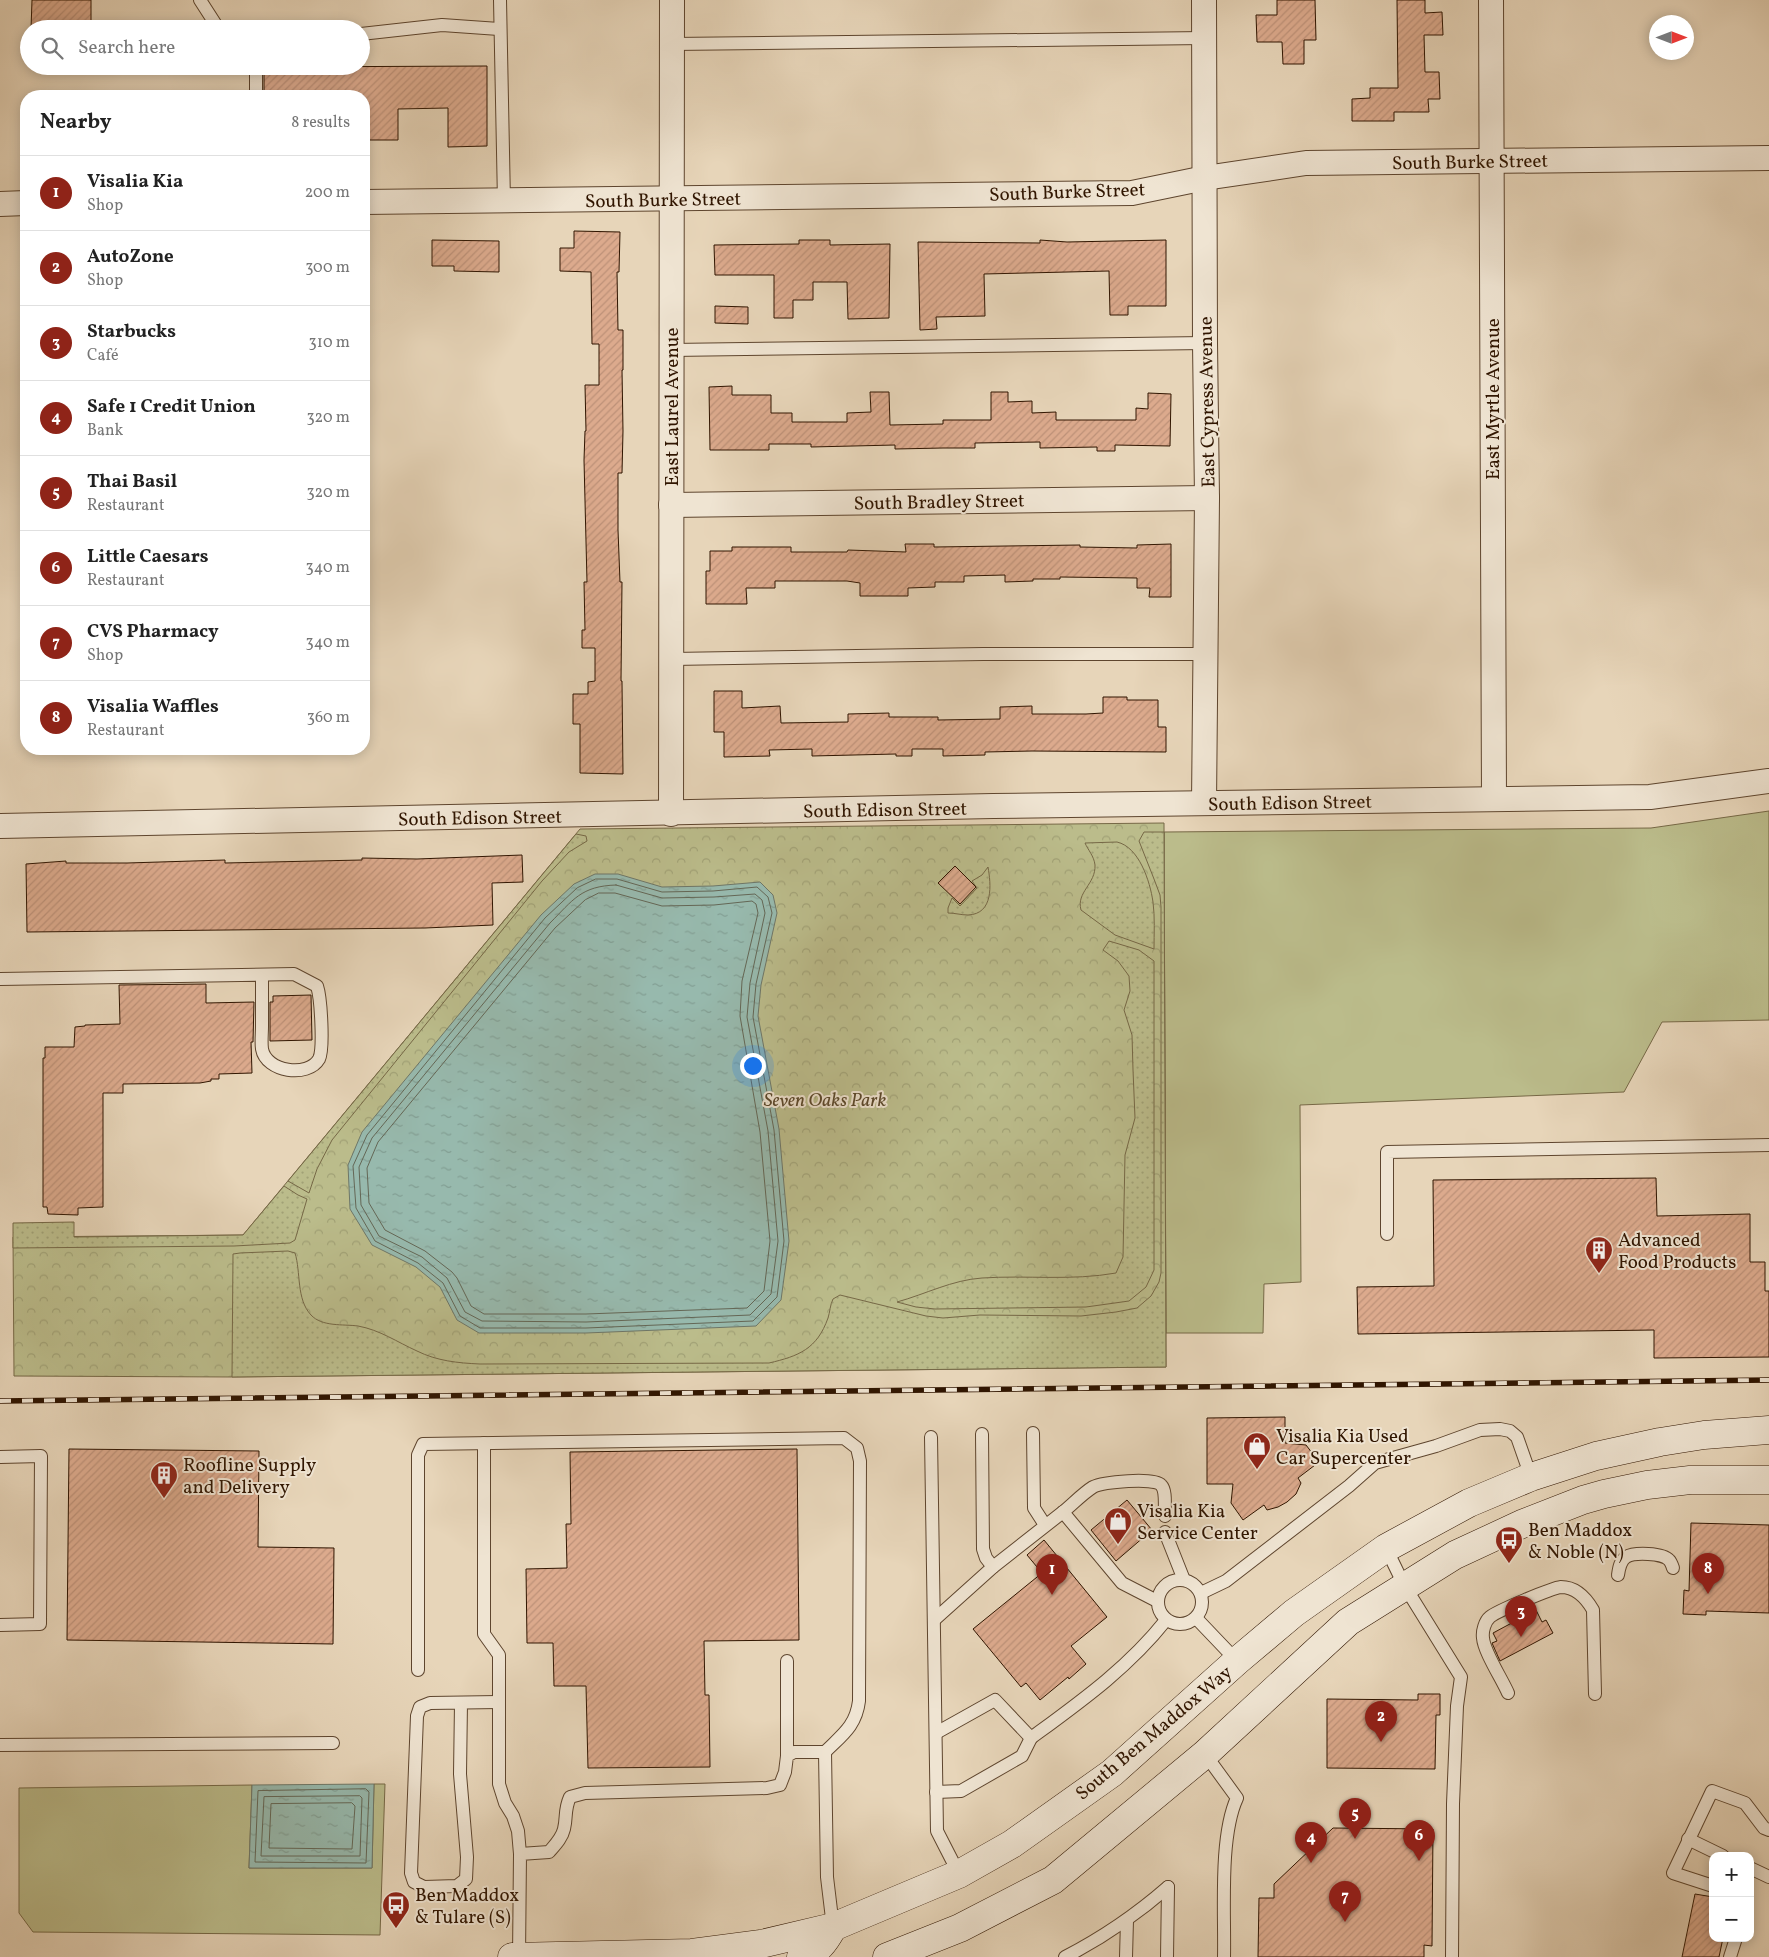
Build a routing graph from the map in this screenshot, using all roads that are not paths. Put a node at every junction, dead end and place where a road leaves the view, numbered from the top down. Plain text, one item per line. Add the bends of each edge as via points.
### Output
1 (200, 0) edge
2 (500, 0) edge
3 (672, 0) edge
4 (1204, 0) edge
5 (1491, 0) edge
6 (213, 20) edge
7 (499, 29) junction
8 (370, 33) edge
9 (1205, 38) junction
10 (672, 44) junction
11 (256, 75) edge
12 (256, 90) edge
13 (1769, 158) edge
14 (1491, 160) junction
15 (1205, 178) junction
16 (673, 198) junction
17 (370, 202) edge
18 (504, 202) junction
19 (20, 203) edge
20 (0, 204) edge
21 (1205, 343) junction
22 (671, 350) junction
23 (1208, 498) junction
24 (671, 505) junction
25 (1206, 654) junction
26 (672, 659) junction
27 (1769, 780) edge
28 (1494, 799) junction
29 (1204, 803) junction
30 (671, 814) junction
31 (0, 826) edge
32 (262, 976) junction
33 (0, 979) edge
34 (1769, 1145) edge
35 (1388, 1234) dead end
36 (1769, 1430) edge
37 (1033, 1433) dead end
38 (982, 1434) dead end
39 (931, 1437) dead end
40 (484, 1443) junction
41 (0, 1457) edge
42 (1531, 1477) junction
43 (1769, 1480) edge
44 (1063, 1512) junction
45 (1165, 1516) dead end
46 (1045, 1525) junction
47 (1165, 1532) dead end
48 (1386, 1548) junction
49 (993, 1567) junction
50 (1673, 1568) dead end
51 (1618, 1574) dead end
52 (1184, 1580) junction
53 (1404, 1586) junction
54 (1201, 1593) junction
55 (1157, 1601) junction
56 (1196, 1618) junction
57 (934, 1620) junction
58 (1166, 1620) junction
59 (0, 1625) edge
60 (787, 1661) dead end
61 (1237, 1661) junction
62 (418, 1670) dead end
63 (1508, 1693) dead end
64 (1594, 1694) dead end
65 (498, 1702) junction
66 (461, 1703) junction
67 (936, 1733) junction
68 (1030, 1738) junction
69 (333, 1743) dead end
70 (0, 1745) edge
71 (825, 1752) junction
72 (1206, 1754) junction
73 (787, 1756) junction
74 (936, 1792) junction
75 (1769, 1830) edge
76 (1688, 1840) junction
77 (1714, 1852) edge
78 (520, 1854) junction
79 (1754, 1870) edge
80 (959, 1874) junction
81 (1769, 1877) edge
82 (1709, 1885) edge
83 (1127, 1920) junction
84 (833, 1927) junction
85 (1735, 1942) edge
86 (512, 1957) edge
87 (519, 1957) edge
88 (801, 1957) edge
89 (887, 1957) edge
90 (1065, 1957) edge
91 (1126, 1957) edge
92 (1167, 1957) edge
93 (1224, 1957) edge
94 (1452, 1957) edge
95 (1730, 1957) edge

1 - 6 lane
2 - 7 lane
3 - 10 street, East Laurel Avenue
4 - 9 street, East Cypress Avenue
5 - 14 street, East Myrtle Avenue
7 - 8 lane via 442,25
7 - 18 lane
9 - 10 lane
9 - 15 street, East Cypress Avenue
10 - 16 street, East Laurel Avenue
11 - 12 lane
13 - 14 street, South Burke Street
14 - 15 street, South Burke Street via 1306,163
14 - 28 street, East Myrtle Avenue
15 - 16 street, South Burke Street via 1132,193
15 - 21 street, East Cypress Avenue
16 - 18 street, South Burke Street
16 - 22 street, East Laurel Avenue
17 - 18 street, South Burke Street
19 - 20 street
21 - 22 lane
21 - 23 street, East Cypress Avenue
22 - 24 street, East Laurel Avenue
23 - 24 street, South Bradley Street
23 - 25 street, East Cypress Avenue
24 - 26 street, East Laurel Avenue
25 - 26 lane
25 - 29 street, East Cypress Avenue
26 - 30 street, East Laurel Avenue
27 - 28 street, South Edison Street via 1650,797
28 - 29 street, South Edison Street
29 - 30 street, South Edison Street
30 - 31 street, South Edison Street
32 - 32 lane via 262,1051 280,1070 296,1071 311,1066 318,1060 320,1050 318,986 294,974
32 - 33 lane
34 - 35 lane via 1387,1152
36 - 42 main road, South Ben Maddox Way via 1660,1442 1596,1456
37 - 46 lane via 1034,1508
38 - 49 lane via 983,1549
39 - 57 lane
40 - 62 lane via 423,1444 418,1455
40 - 65 lane via 484,1634 499,1655
40 - 71 lane via 844,1438 857,1448 860,1461 858,1714
41 - 59 lane via 41,1456 40,1624
42 - 48 main road, South Ben Maddox Way via 1469,1503
42 - 54 lane via 1517,1437 1510,1431 1500,1430 1480,1430 1375,1463 1226,1580
43 - 53 main road via 1713,1479 1668,1483 1583,1500 1454,1555
44 - 45 lane via 1094,1486 1153,1480 1164,1489
44 - 46 lane
44 - 55 lane via 1122,1583
46 - 49 lane
47 - 52 lane
48 - 53 lane
48 - 61 main road, South Ben Maddox Way via 1294,1613
49 - 57 lane
50 - 51 lane via 1661,1555 1633,1554 1625,1557
52 - 54 lane via 1191,1582
52 - 55 lane via 1176,1580 1163,1587
53 - 72 main road via 1348,1622
53 - 94 lane via 1461,1677 1453,1804
54 - 56 lane via 1202,1608
55 - 58 lane
56 - 58 lane via 1180,1625
56 - 61 lane
57 - 67 lane
58 - 68 lane via 1147,1645 1091,1694
60 - 73 lane
61 - 80 main road, South Ben Maddox Way via 1112,1773 1012,1844
63 - 64 lane via 1486,1649 1482,1637 1484,1628 1490,1617 1561,1587 1578,1592 1593,1610
65 - 66 lane
65 - 78 lane via 499,1784 518,1831
66 - 66 lane via 430,1703 420,1707 417,1716 411,1873 414,1882 424,1887 457,1886 466,1879 460,1774
67 - 68 lane via 995,1700
67 - 74 lane
68 - 74 lane via 1022,1756 961,1792
69 - 70 lane
71 - 73 lane via 794,1752
71 - 84 lane via 827,1877
72 - 89 main road via 1053,1880 960,1928
72 - 93 lane via 1237,1798 1227,1830
73 - 78 lane via 780,1786 584,1793 570,1797 559,1842 549,1852
74 - 80 lane via 937,1831
75 - 76 lane via 1745,1803 1712,1792
76 - 77 lane
76 - 82 lane via 1673,1873
78 - 87 lane
79 - 81 lane
80 - 84 main road, South Ben Maddox Way
83 - 90 lane
83 - 91 lane
83 - 92 lane via 1168,1887
84 - 87 main road, South Ben Maddox Way via 761,1944 692,1953
84 - 88 main road via 817,1950
85 - 95 lane
86 - 87 main road, South Ben Maddox Way

